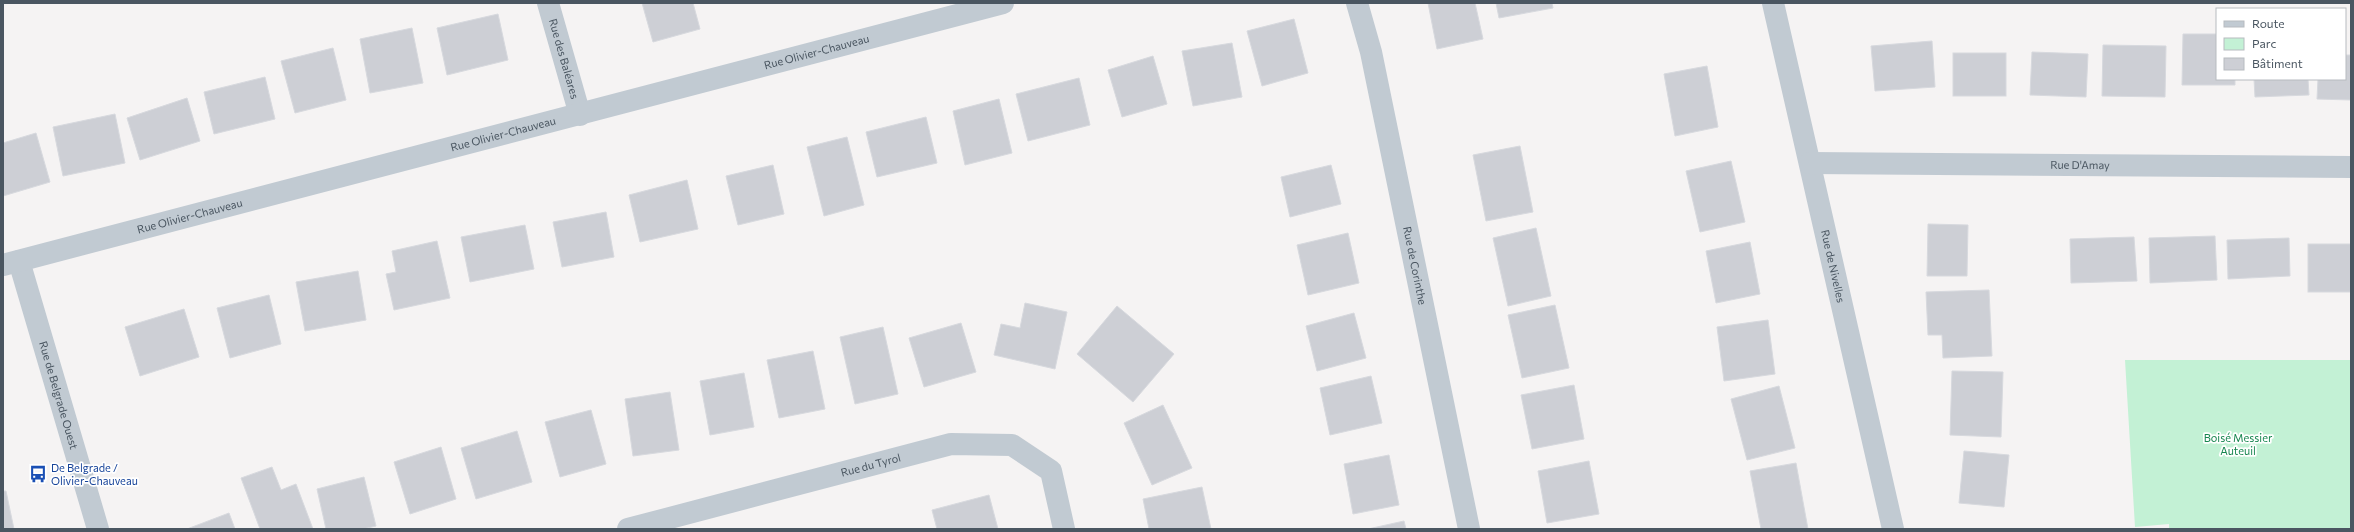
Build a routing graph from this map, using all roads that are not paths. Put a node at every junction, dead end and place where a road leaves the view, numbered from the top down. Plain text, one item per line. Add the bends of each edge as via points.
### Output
1 (548, 3) edge
2 (1003, 3) edge
3 (1357, 3) edge
4 (1773, 3) edge
5 (960, 9) edge
6 (580, 115) junction
7 (1810, 163) junction
8 (2351, 167) edge
9 (11, 263) edge
10 (670, 524) edge
11 (98, 529) edge
12 (628, 529) edge
13 (1064, 529) edge
14 (1468, 529) edge
15 (1893, 529) edge

1 - 6 street, Rue des Baléares
2 - 5 street, Rue Olivier-Chauveau
3 - 14 street, Rue de Corinthe via 1372,52
4 - 7 street, Rue de Nivelles
5 - 6 street, Rue Olivier-Chauveau
6 - 9 street, Rue Olivier-Chauveau
7 - 8 street, Rue D'Amay
7 - 15 street, Rue de Nivelles
9 - 11 street, Rue de Belgrade Ouest
10 - 12 street, Rue du Tyrol
10 - 13 street, Rue du Tyrol via 952,444 1012,445 1051,471

